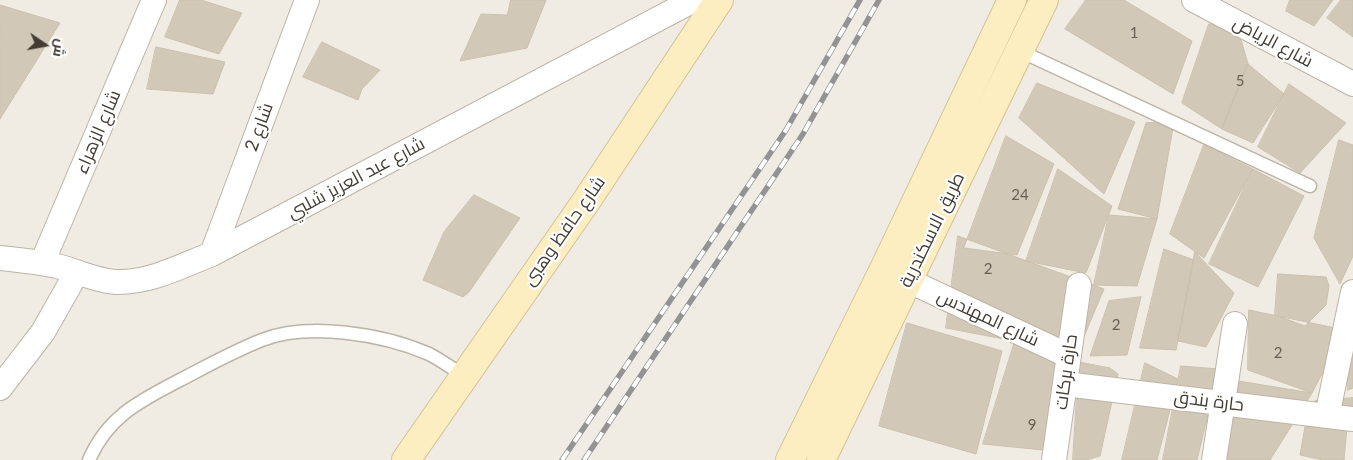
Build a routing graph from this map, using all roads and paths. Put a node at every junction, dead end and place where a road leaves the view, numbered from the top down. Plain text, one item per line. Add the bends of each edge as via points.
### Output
1 (154, 0) edge
2 (307, 0) edge
3 (694, 0) edge
4 (718, 0) edge
5 (1012, 0) edge
6 (1044, 0) edge
7 (1194, 0) edge
8 (1020, 50) junction
9 (1353, 84) edge
10 (1310, 186) dead end
11 (212, 254) junction
12 (0, 258) edge
13 (42, 263) junction
14 (77, 272) junction
15 (907, 280) junction
16 (1079, 285) dead end
17 (1353, 292) edge
18 (1235, 324) dead end
19 (1069, 356) junction
20 (464, 376) junction
21 (1065, 384) junction
22 (0, 388) edge
23 (1223, 403) junction
24 (1327, 416) junction
25 (1353, 419) edge
26 (827, 459) edge
27 (89, 460) edge
28 (406, 460) edge
29 (790, 460) edge
30 (1054, 460) edge
31 (1214, 460) edge

1 - 13 street, شارع الزهراء
2 - 11 street, شارع 2
3 - 11 street, شارع عبد العزيز شلبي
4 - 20 main road, شارع حافظ وهبى via 587,200
5 - 29 main road, طريق الاسكندرية
6 - 8 main road, طريق الاسكندرية
7 - 9 street, شارع الرياض
8 - 10 lane
8 - 15 main road, طريق الاسكندرية
11 - 14 street, شارع عبد العزيز شلبي via 146,279 116,282
12 - 13 street, شارع عبد العزيز شلبي
13 - 14 street, شارع عبد العزيز شلبي
14 - 22 street via 43,332
15 - 19 street, شارع المهندس
15 - 26 main road, طريق الاسكندرية
16 - 19 street, حارة بركات
17 - 24 street
18 - 23 street
19 - 21 street, حارة بركات
20 - 27 lane via 429,355 379,339 318,331 286,333 263,339 138,402 111,423
20 - 28 main road, شارع حافظ وهبى
21 - 23 street, حارة بندق
21 - 30 street, حارة بركات
23 - 24 street, حارة بندق
23 - 31 street
24 - 25 street, حارة بندق

